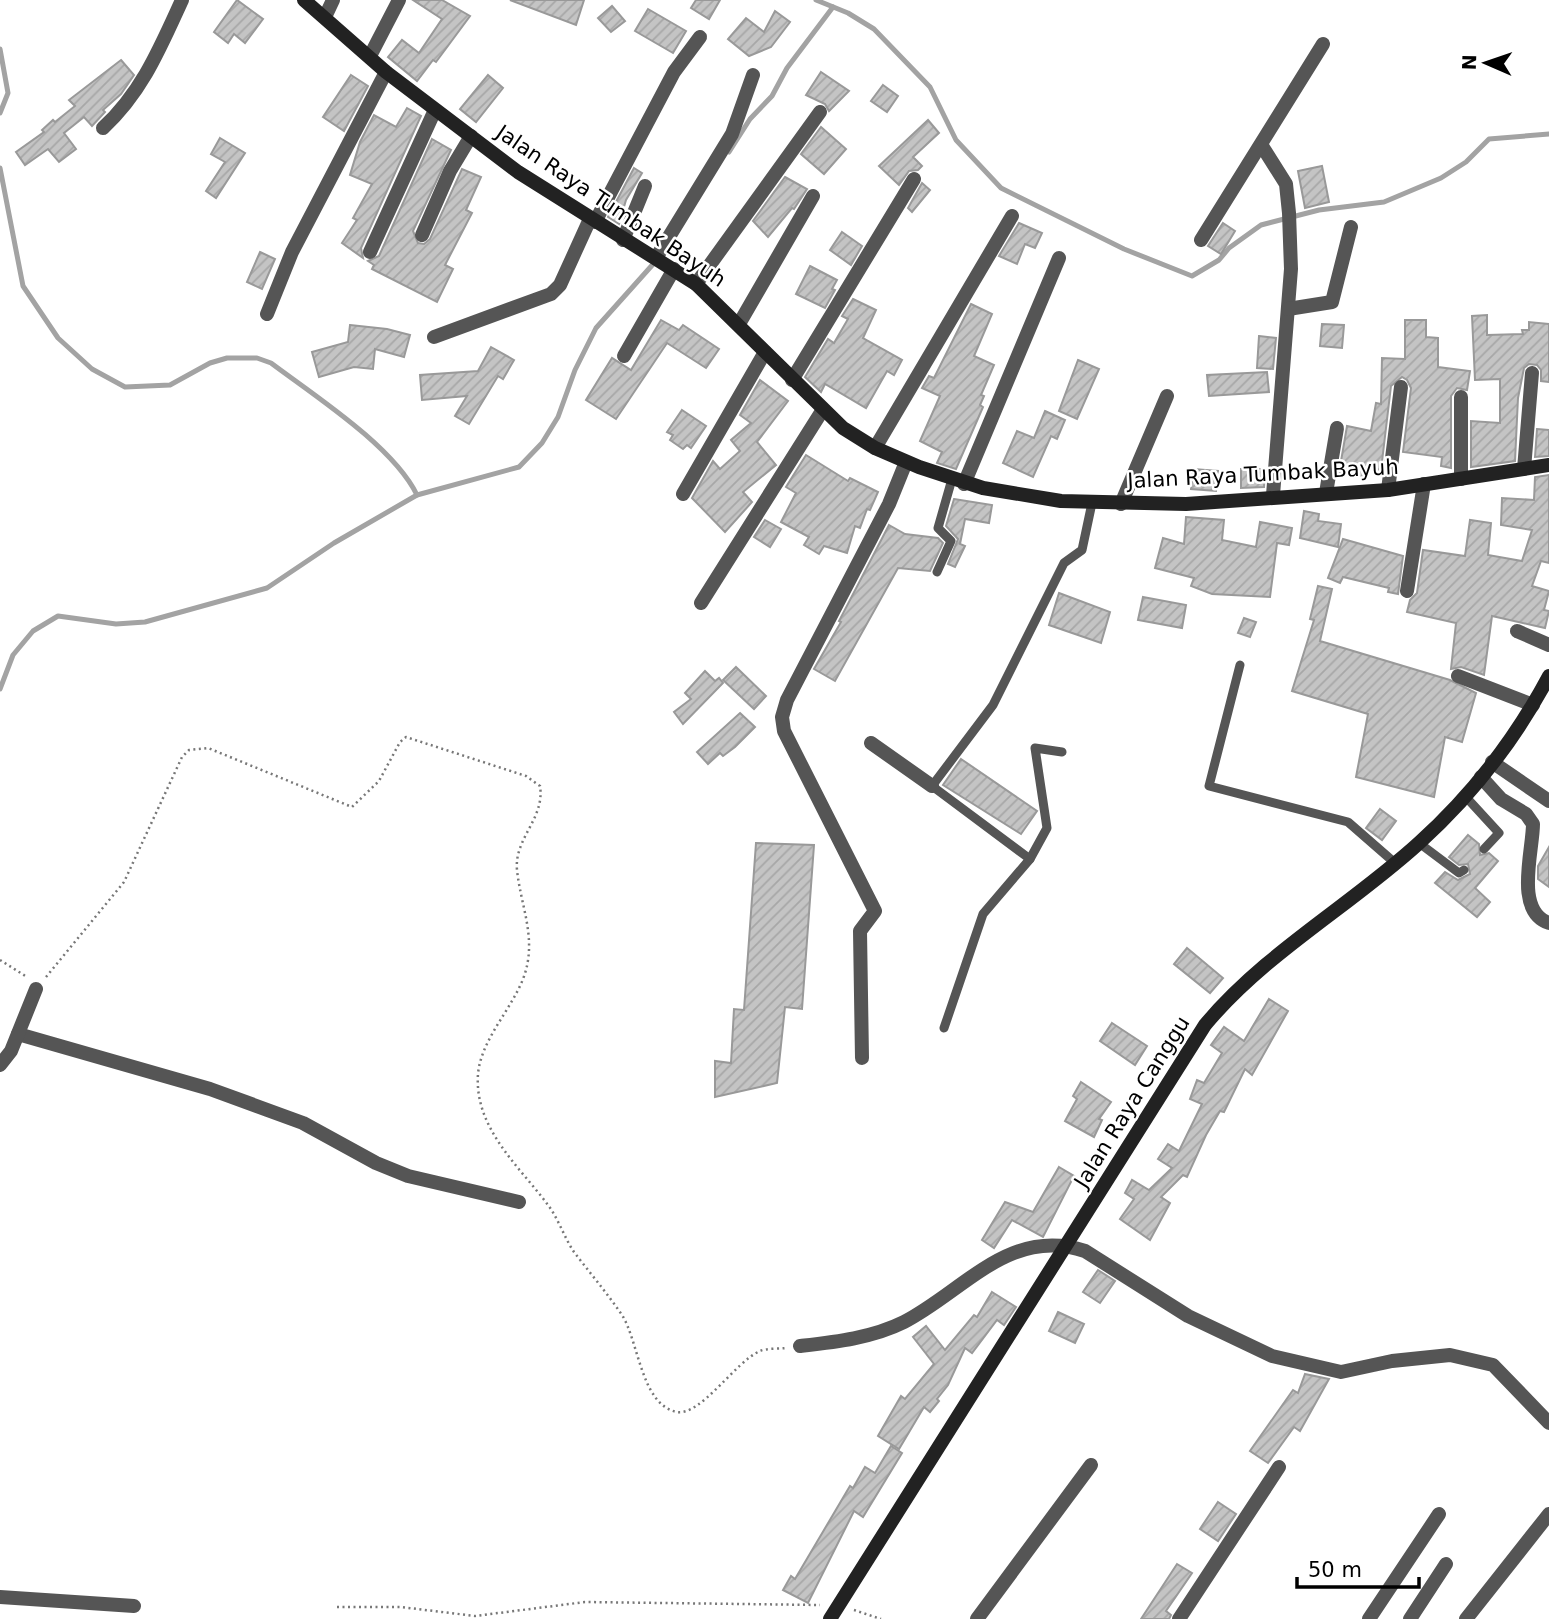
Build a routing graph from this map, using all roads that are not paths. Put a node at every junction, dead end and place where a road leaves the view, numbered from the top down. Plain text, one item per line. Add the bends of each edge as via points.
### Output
1 (182, 0) edge
2 (304, 0) edge
3 (333, 0) edge
4 (399, 0) edge
5 (325, 17) junction
6 (700, 37) dead end
7 (1323, 44) dead end
8 (370, 56) junction
9 (386, 72) junction
10 (753, 75) dead end
11 (435, 110) junction
12 (820, 112) dead end
13 (103, 128) dead end
14 (471, 136) junction
15 (1262, 146) junction
16 (914, 179) dead end
17 (645, 186) dead end
18 (813, 196) dead end
19 (1012, 216) dead end
20 (592, 220) junction
21 (1351, 227) dead end
22 (422, 235) dead end
23 (623, 240) junction
24 (1201, 240) dead end
25 (370, 252) dead end
26 (1059, 258) dead end
27 (666, 264) junction
28 (696, 284) junction
29 (1288, 309) junction
30 (267, 314) dead end
31 (739, 324) junction
32 (434, 337) dead end
33 (765, 352) junction
34 (624, 356) dead end
35 (1532, 373) dead end
36 (792, 380) junction
37 (1401, 387) dead end
38 (1167, 396) dead end
39 (1461, 397) dead end
40 (822, 411) junction
41 (1337, 428) dead end
42 (875, 448) junction
43 (906, 462) junction
44 (1549, 465) edge
45 (1524, 469) junction
46 (1461, 479) junction
47 (958, 481) junction
48 (1424, 484) junction
49 (1388, 489) junction
50 (1326, 493) junction
51 (683, 494) dead end
52 (1273, 495) junction
53 (1092, 503) junction
54 (1121, 504) junction
55 (937, 572) dead end
56 (1407, 591) dead end
57 (701, 603) dead end
58 (1517, 631) dead end
59 (1549, 645) edge
60 (1240, 664) dead end
61 (1458, 676) dead end
62 (1549, 676) edge
63 (1533, 705) junction
64 (871, 743) dead end
65 (1062, 752) dead end
66 (1492, 762) junction
67 (1481, 777) junction
68 (932, 786) junction
69 (1465, 796) junction
70 (1549, 802) edge
71 (1419, 843) junction
72 (1484, 849) dead end
73 (1030, 859) junction
74 (1395, 863) junction
75 (1464, 870) dead end
76 (1549, 923) edge
77 (36, 989) road end
78 (944, 1028) dead end
79 (18, 1034) junction
80 (862, 1058) dead end
81 (0, 1065) edge
82 (519, 1202) dead end
83 (1068, 1245) junction
84 (800, 1346) road end
85 (1549, 1423) edge
86 (1091, 1465) dead end
87 (1279, 1467) dead end
88 (1439, 1514) dead end
89 (1549, 1514) edge
90 (1446, 1564) dead end
91 (0, 1597) edge
92 (134, 1606) dead end
93 (830, 1619) edge
94 (977, 1619) edge
95 (1179, 1619) edge
96 (1369, 1619) edge
97 (1410, 1619) edge
98 (1466, 1619) edge

1 - 13 street via 145,80
2 - 5 street, Jalan Raya Tumbak Bayuh
3 - 5 street
4 - 8 street
5 - 8 street, Jalan Raya Tumbak Bayuh
6 - 20 street via 674,72
7 - 15 street
8 - 9 street, Jalan Raya Tumbak Bayuh
9 - 11 street, Jalan Raya Tumbak Bayuh
9 - 30 street via 303,229
10 - 27 street via 732,134
11 - 14 street, Jalan Raya Tumbak Bayuh
11 - 25 street
12 - 28 street
14 - 20 street, Jalan Raya Tumbak Bayuh
14 - 22 street
15 - 24 street
15 - 29 street via 1286,184 1291,269
16 - 36 street
17 - 23 street
18 - 31 street
19 - 42 street
20 - 23 street, Jalan Raya Tumbak Bayuh
20 - 32 street via 560,285 551,294
21 - 29 street via 1332,302
23 - 27 street, Jalan Raya Tumbak Bayuh
26 - 47 street
27 - 28 street, Jalan Raya Tumbak Bayuh
27 - 34 street
28 - 31 street, Jalan Raya Tumbak Bayuh
29 - 52 street
31 - 33 street, Jalan Raya Tumbak Bayuh
33 - 36 street, Jalan Raya Tumbak Bayuh
33 - 51 street
35 - 45 street
36 - 40 street, Jalan Raya Tumbak Bayuh
37 - 49 street
38 - 54 street
39 - 46 street
40 - 42 street, Jalan Raya Tumbak Bayuh
40 - 57 street
41 - 50 street
42 - 43 street, Jalan Raya Tumbak Bayuh
43 - 47 street, Jalan Raya Tumbak Bayuh
43 - 80 street via 782,717 784,731 875,911 860,931
44 - 45 street, Jalan Raya Tumbak Bayuh
45 - 46 street, Jalan Raya Tumbak Bayuh
46 - 48 street, Jalan Raya Tumbak Bayuh
47 - 53 street, Jalan Raya Tumbak Bayuh
47 - 55 lane via 938,528 951,541
48 - 49 street, Jalan Raya Tumbak Bayuh
48 - 56 street
49 - 50 street, Jalan Raya Tumbak Bayuh
50 - 52 street, Jalan Raya Tumbak Bayuh
52 - 54 street, Jalan Raya Tumbak Bayuh via 1186,504
53 - 54 street, Jalan Raya Tumbak Bayuh
53 - 68 lane via 1082,550 1065,563 993,705
58 - 59 street
60 - 74 lane via 1209,786 1348,822
61 - 63 street
62 - 63 street, Jalan Raya Canggu
63 - 66 street, Jalan Raya Canggu
64 - 68 street
65 - 73 lane via 1035,748 1047,828
66 - 67 street, Jalan Raya Canggu
66 - 70 street
67 - 69 street, Jalan Raya Canggu
67 - 76 street via 1533,824 1527,867 1531,906
68 - 73 lane
69 - 71 street, Jalan Raya Canggu
69 - 72 lane via 1499,833
71 - 74 street, Jalan Raya Canggu
71 - 75 lane via 1460,873
73 - 78 lane via 983,914
74 - 83 street, Jalan Raya Canggu via 1224,1001 1192,1044
77 - 79 street
79 - 81 street
79 - 82 street via 210,1089 303,1122 408,1176
83 - 84 street via 1025,1248 1006,1255 903,1322 851,1340
83 - 85 street via 1188,1316 1272,1356 1341,1372 1450,1355 1493,1365
83 - 93 street, Jalan Raya Canggu
86 - 94 street
87 - 95 street
88 - 96 street
89 - 98 street
90 - 97 street
91 - 92 street

